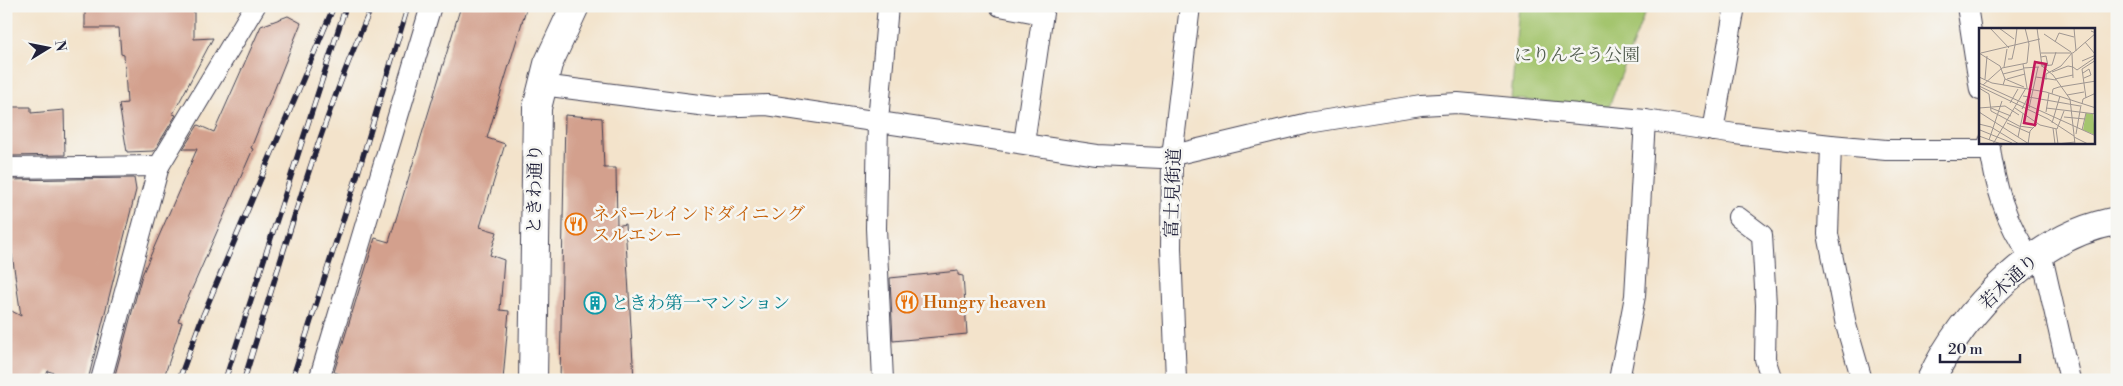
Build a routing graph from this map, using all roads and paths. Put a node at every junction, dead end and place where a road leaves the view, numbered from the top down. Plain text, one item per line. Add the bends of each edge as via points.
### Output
1 (255, 6) edge
2 (431, 6) edge
3 (575, 6) edge
4 (888, 6) edge
5 (1000, 6) edge
6 (1190, 6) edge
7 (1735, 6) edge
8 (1967, 6) edge
9 (1043, 10) edge
10 (542, 84) junction
11 (1979, 84) edge
12 (1645, 120) junction
13 (878, 121) junction
14 (1713, 130) junction
15 (1024, 143) junction
16 (1831, 146) junction
17 (1989, 146) edge
18 (1172, 157) junction
19 (159, 166) junction
20 (6, 168) edge
21 (1738, 217) dead end
22 (2117, 221) edge
23 (2036, 255) junction
24 (101, 380) edge
25 (319, 380) edge
26 (533, 380) edge
27 (883, 380) edge
28 (1176, 380) edge
29 (1619, 380) edge
30 (1772, 380) edge
31 (1862, 380) edge
32 (1931, 380) edge
33 (2070, 380) edge

1 - 19 street
2 - 25 street
3 - 10 street, ときわ通り
4 - 13 street
5 - 9 street
6 - 18 street, 富士見街道
7 - 14 street
8 - 11 street
9 - 15 street
10 - 13 street via 715,107 767,105
10 - 26 street, ときわ通り via 536,140
12 - 14 street
12 - 18 street via 1458,103 1422,105 1308,124
12 - 29 street via 1635,296
13 - 15 street
13 - 27 street via 876,228
14 - 16 street
15 - 18 street via 1097,155
16 - 17 street via 1886,150
16 - 31 street via 1828,234 1846,324
17 - 23 street via 2001,205 2018,240
18 - 28 street, 富士見街道 via 1171,248
19 - 20 street
19 - 24 street
21 - 30 street via 1762,236 1765,360
22 - 23 street, 若木通り via 2076,233
23 - 32 street, 若木通り via 1980,308 1949,349
23 - 33 street

